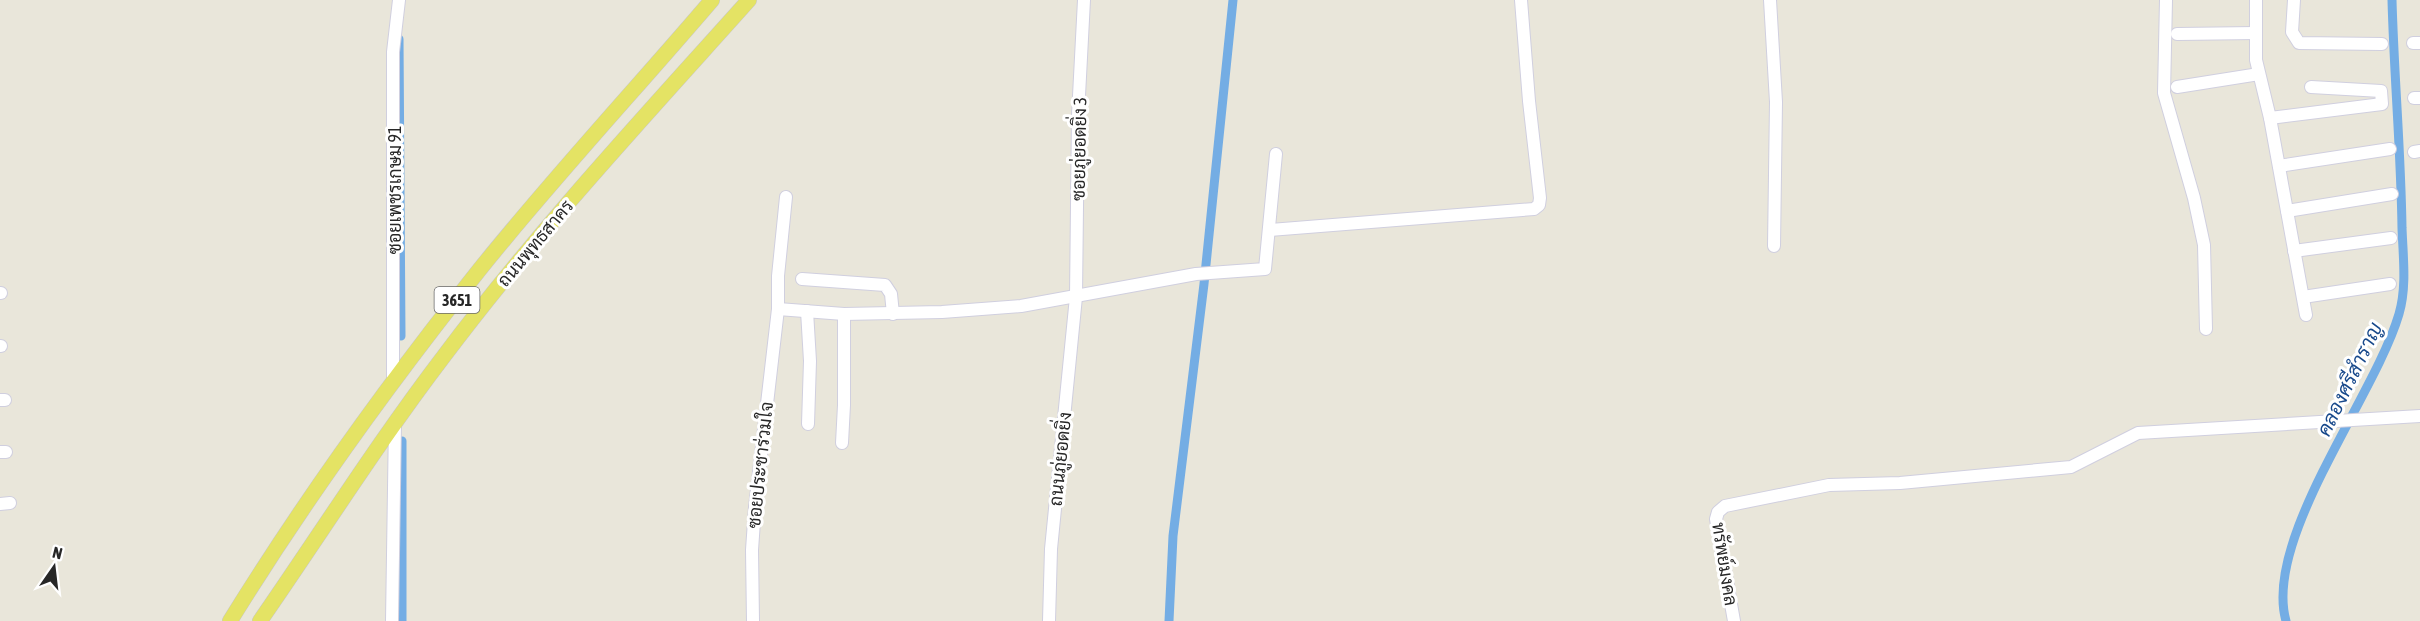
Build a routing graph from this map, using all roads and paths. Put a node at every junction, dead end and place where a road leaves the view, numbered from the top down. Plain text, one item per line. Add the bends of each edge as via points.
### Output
1 (399, 0) edge
2 (712, 0) edge
3 (749, 0) edge
4 (1084, 0) edge
5 (1521, 0) edge
6 (1770, 0) edge
7 (2166, 0) edge
8 (2256, 0) edge
9 (2294, 0) edge
10 (2256, 33) junction
11 (2177, 34) dead end
12 (2382, 44) dead end
13 (2259, 74) junction
14 (2177, 87) dead end
15 (2311, 87) dead end
16 (2270, 118) junction
17 (2390, 149) dead end
18 (1276, 154) dead end
19 (2279, 166) junction
20 (2392, 194) dead end
21 (786, 197) dead end
22 (2287, 211) junction
23 (1269, 230) junction
24 (2391, 238) dead end
25 (1774, 246) dead end
26 (2294, 251) junction
27 (802, 279) dead end
28 (2390, 284) dead end
29 (1076, 297) junction
30 (2303, 297) junction
31 (778, 309) junction
32 (807, 311) junction
33 (844, 314) junction
34 (893, 314) junction
35 (2306, 315) dead end
36 (2206, 329) dead end
37 (393, 381) junction
38 (2420, 416) edge
39 (395, 422) junction
40 (808, 424) dead end
41 (842, 443) dead end
42 (230, 621) edge
43 (260, 621) edge
44 (392, 621) edge
45 (753, 621) edge
46 (1049, 621) edge
47 (1734, 621) edge

1 - 37 street, ซอยเพชรเกษม 91 via 393,62
2 - 37 main road, ถนนพุทธสาคร / 3651 via 489,260
3 - 39 main road, ถนนพุทธสาคร / 3651 via 538,237
4 - 29 street, ซอยภู่ยอดยิ่ง 3
5 - 23 street via 1540,198 1534,209
6 - 25 street via 1775,91
7 - 36 street via 2164,93 2204,245
8 - 10 street
9 - 12 street via 2292,32 2299,43
10 - 11 street
10 - 13 street
13 - 14 street
13 - 16 street
15 - 16 street via 2381,91 2382,104
16 - 19 street
17 - 19 street
18 - 23 street
19 - 22 street
20 - 22 street
21 - 31 street, ซอยประชาร่วมใจ
22 - 26 street
23 - 29 street via 1265,269 1196,274
24 - 26 street
26 - 30 street
27 - 34 street via 885,285 891,294
28 - 30 street
29 - 34 street via 1021,306
29 - 46 street, ถนนภู่ยอดยิ่ง via 1051,549
30 - 35 street
31 - 32 street
31 - 45 street, ซอยประชาร่วมใจ via 755,507
32 - 33 street
32 - 40 street
33 - 34 street
33 - 41 street
37 - 42 main road, ถนนพุทธสาคร / 3651 via 314,491
38 - 47 street, ทรัพย์มงคล via 2138,433 2071,467 1900,483 1829,485 1725,506 1716,519
39 - 43 main road, ถนนพุทธสาคร / 3651
39 - 44 street

